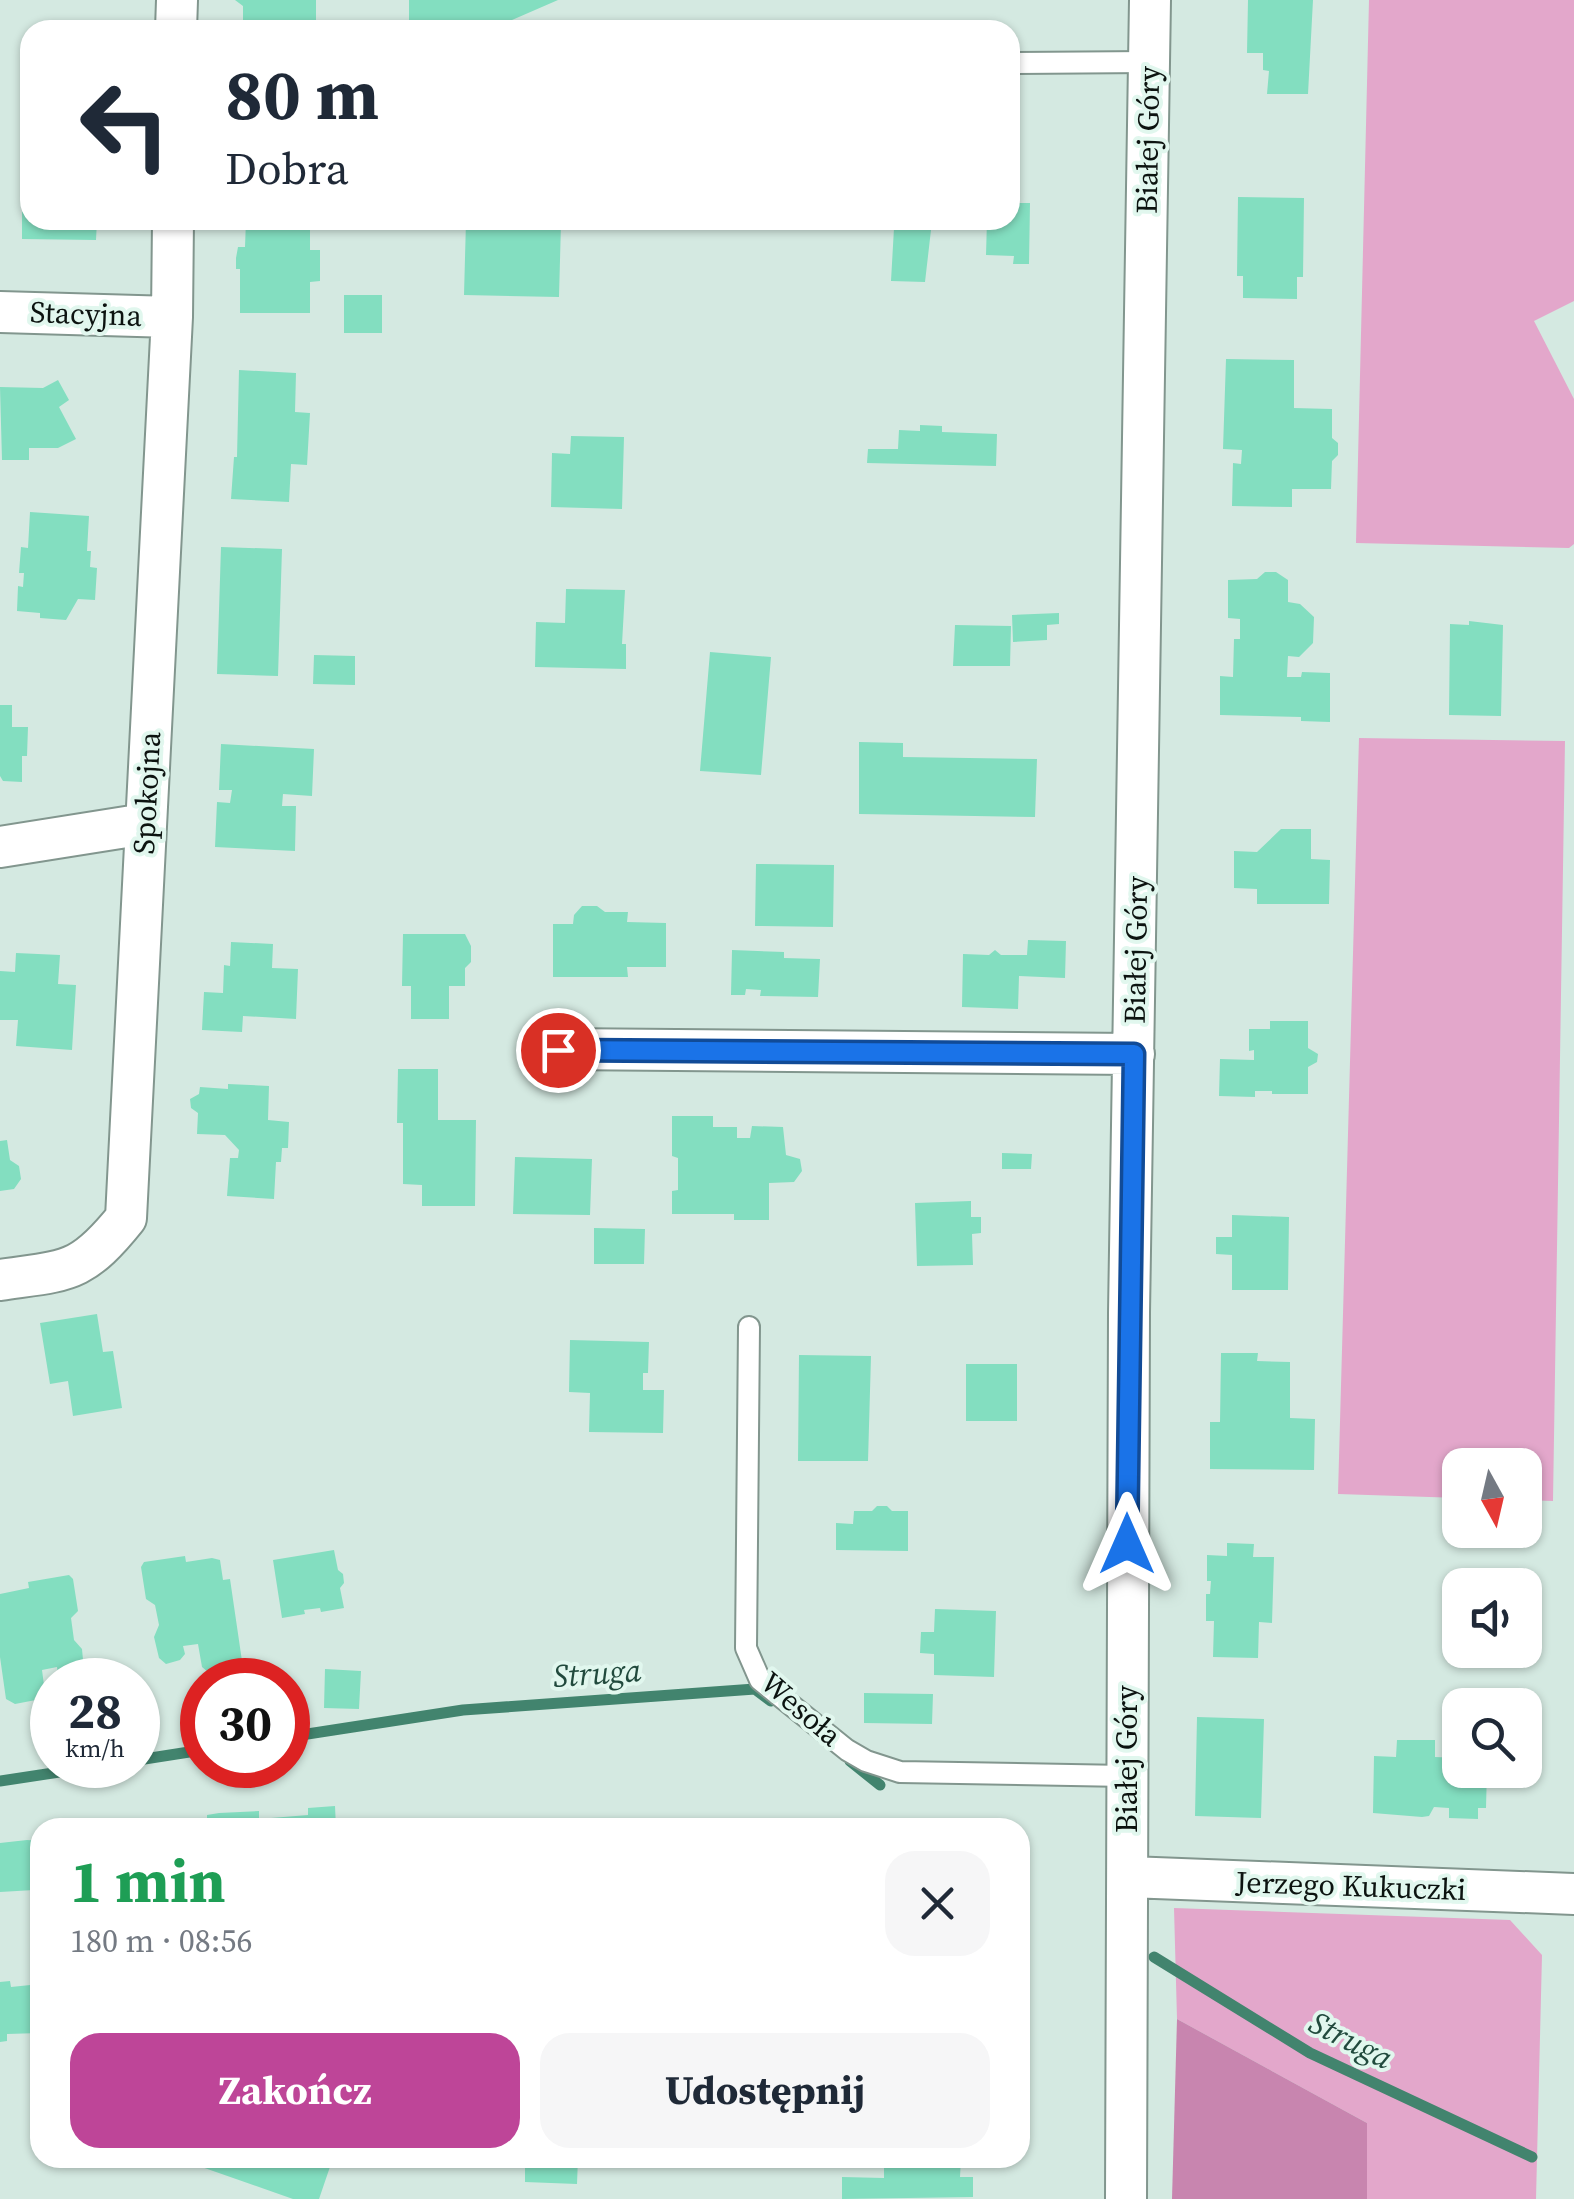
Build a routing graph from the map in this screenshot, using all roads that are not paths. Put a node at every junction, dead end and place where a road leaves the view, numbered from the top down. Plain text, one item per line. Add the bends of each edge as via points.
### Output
1 (1150, 0) edge
2 (1149, 62) junction
3 (1020, 63) edge
4 (174, 230) edge
5 (0, 312) edge
6 (172, 318) junction
7 (146, 824) junction
8 (0, 848) edge
9 (558, 1050) dead end
10 (1134, 1054) junction
11 (0, 1280) edge
12 (748, 1327) dead end
13 (1126, 1776) junction
14 (1128, 1877) junction
15 (1574, 1894) edge
16 (1126, 2199) edge

1 - 2 street, Białej Góry
2 - 3 lane
2 - 10 street, Białej Góry
4 - 6 street, Spokojna
5 - 6 street, Stacyjna
6 - 7 street, Spokojna
7 - 8 street
7 - 11 street, Spokojna via 126,1218 99,1252 68,1270
9 - 10 street
10 - 13 street, Białej Góry
12 - 13 lane, Wesoła via 746,1648 760,1680 847,1750 900,1772
13 - 14 street, Białej Góry
14 - 15 street, Jerzego Kukuczki
14 - 16 street, Białej Góry

